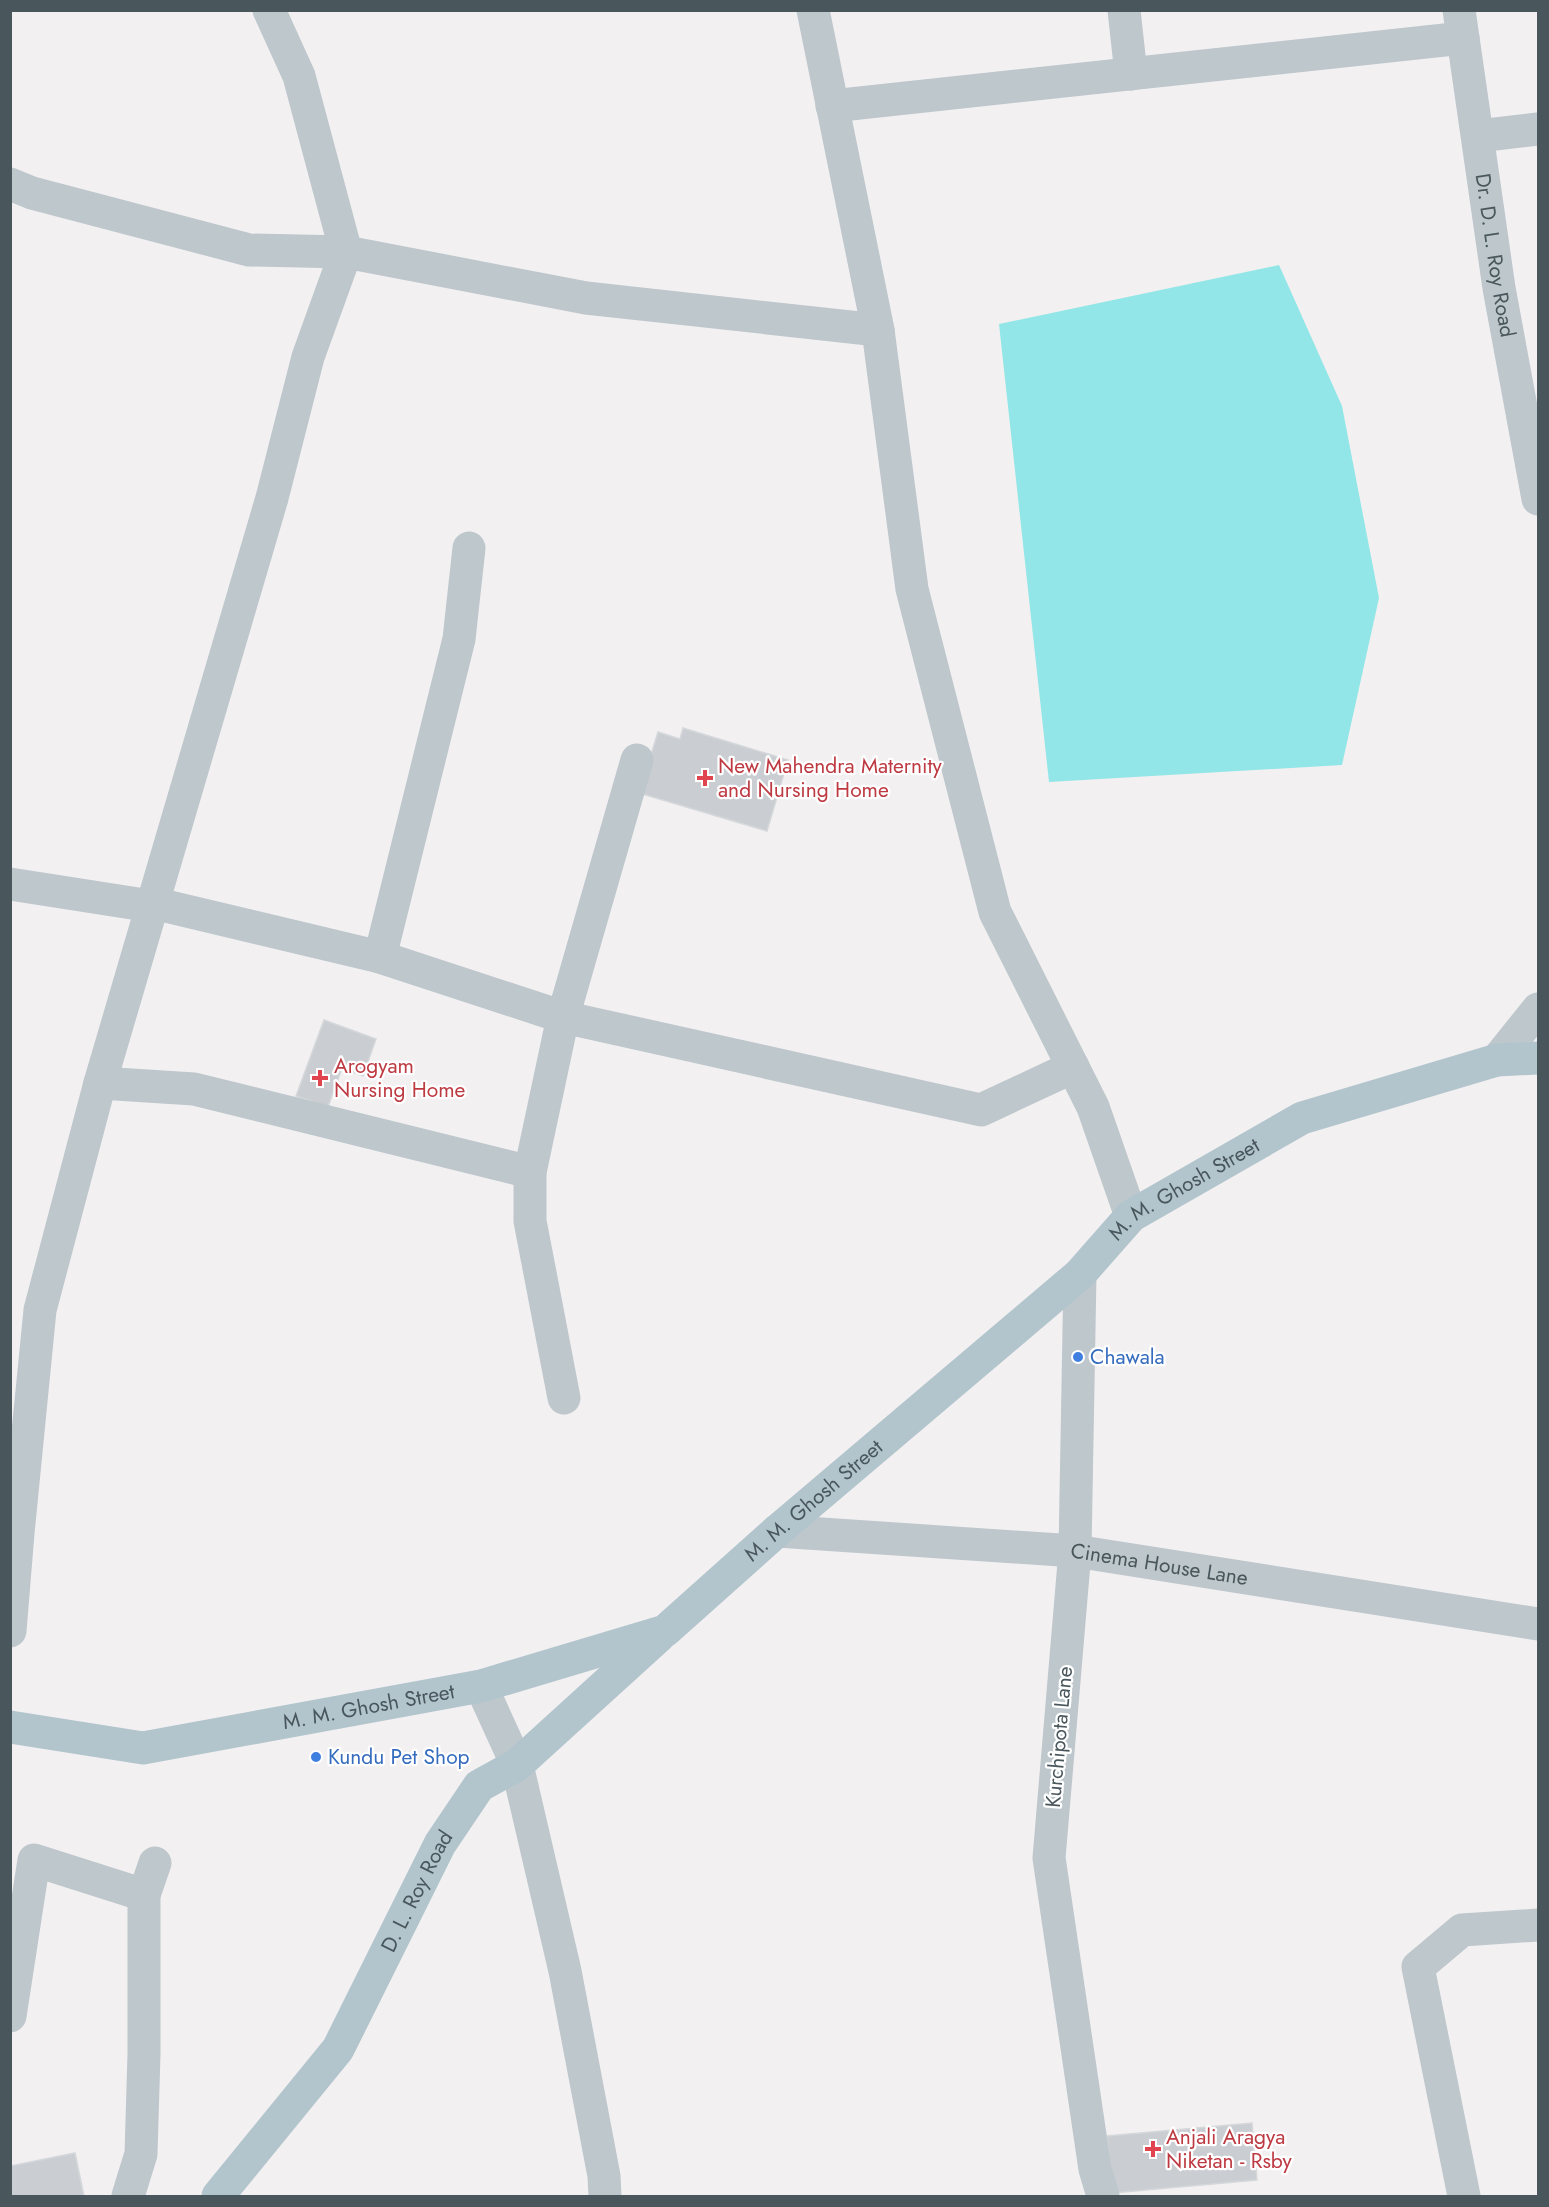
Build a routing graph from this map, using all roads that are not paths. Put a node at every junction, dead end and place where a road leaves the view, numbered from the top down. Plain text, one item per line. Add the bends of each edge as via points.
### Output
1 (269, 10) edge
2 (813, 10) edge
3 (1124, 10) edge
4 (1461, 24) edge
5 (1131, 74) junction
6 (832, 106) junction
7 (1539, 129) edge
8 (1478, 135) junction
9 (10, 184) edge
10 (346, 252) junction
11 (878, 330) junction
12 (1539, 499) edge
13 (469, 548) dead end
14 (637, 760) dead end
15 (10, 884) edge
16 (153, 903) junction
17 (380, 957) junction
18 (1539, 1009) edge
19 (563, 1017) junction
20 (1539, 1058) edge
21 (1497, 1060) junction
22 (1073, 1067) junction
23 (100, 1083) junction
24 (530, 1172) junction
25 (1131, 1216) junction
26 (1080, 1274) junction
27 (564, 1398) dead end
28 (777, 1532) junction
29 (1075, 1551) junction
30 (1539, 1624) edge
31 (10, 1631) edge
32 (665, 1631) junction
33 (481, 1686) junction
34 (10, 1727) edge
35 (517, 1766) junction
36 (155, 1863) dead end
37 (144, 1895) junction
38 (1539, 1925) edge
39 (10, 2016) edge
40 (128, 2196) edge
41 (218, 2196) edge
42 (605, 2196) edge
43 (1103, 2196) edge
44 (1464, 2196) edge

1 - 10 street via 299,76
2 - 6 street
3 - 5 street
4 - 5 street
4 - 8 street, Dr. D. L. Roy Road
5 - 6 street
6 - 11 street
7 - 8 street
8 - 12 street, Dr. D. L. Roy Road via 1499,288
9 - 10 street via 249,250
10 - 11 street via 586,298
10 - 16 street via 308,357 272,498
11 - 22 street via 912,589 995,912
13 - 17 street via 459,639
14 - 19 street
15 - 16 street via 151,906
16 - 17 street
16 - 23 street
17 - 19 street
18 - 21 street
19 - 22 street via 981,1110
19 - 24 street
20 - 21 main road, M. M. Ghosh Street
21 - 25 main road, M. M. Ghosh Street via 1302,1118
22 - 25 street via 1094,1107
23 - 24 street via 194,1089
23 - 31 street via 40,1310
24 - 27 street via 530,1221
25 - 26 main road, M. M. Ghosh Street
26 - 28 main road, M. M. Ghosh Street
26 - 29 street, Kurchipota Lane
28 - 29 street, Cinema House Lane
28 - 32 main road, M. M. Ghosh Street
29 - 30 street, Cinema House Lane
29 - 43 street, Kurchipota Lane via 1048,1858 1095,2169
32 - 33 main road, M. M. Ghosh Street
32 - 35 main road, D. L. Roy Road
33 - 34 main road, M. M. Ghosh Street via 143,1748
33 - 35 street
35 - 41 main road, D. L. Roy Road via 479,1786 440,1844 338,2049
35 - 42 street via 565,1971
36 - 37 street
37 - 39 street via 34,1860
37 - 40 street via 141,2154
38 - 44 street via 1462,1930 1418,1967

